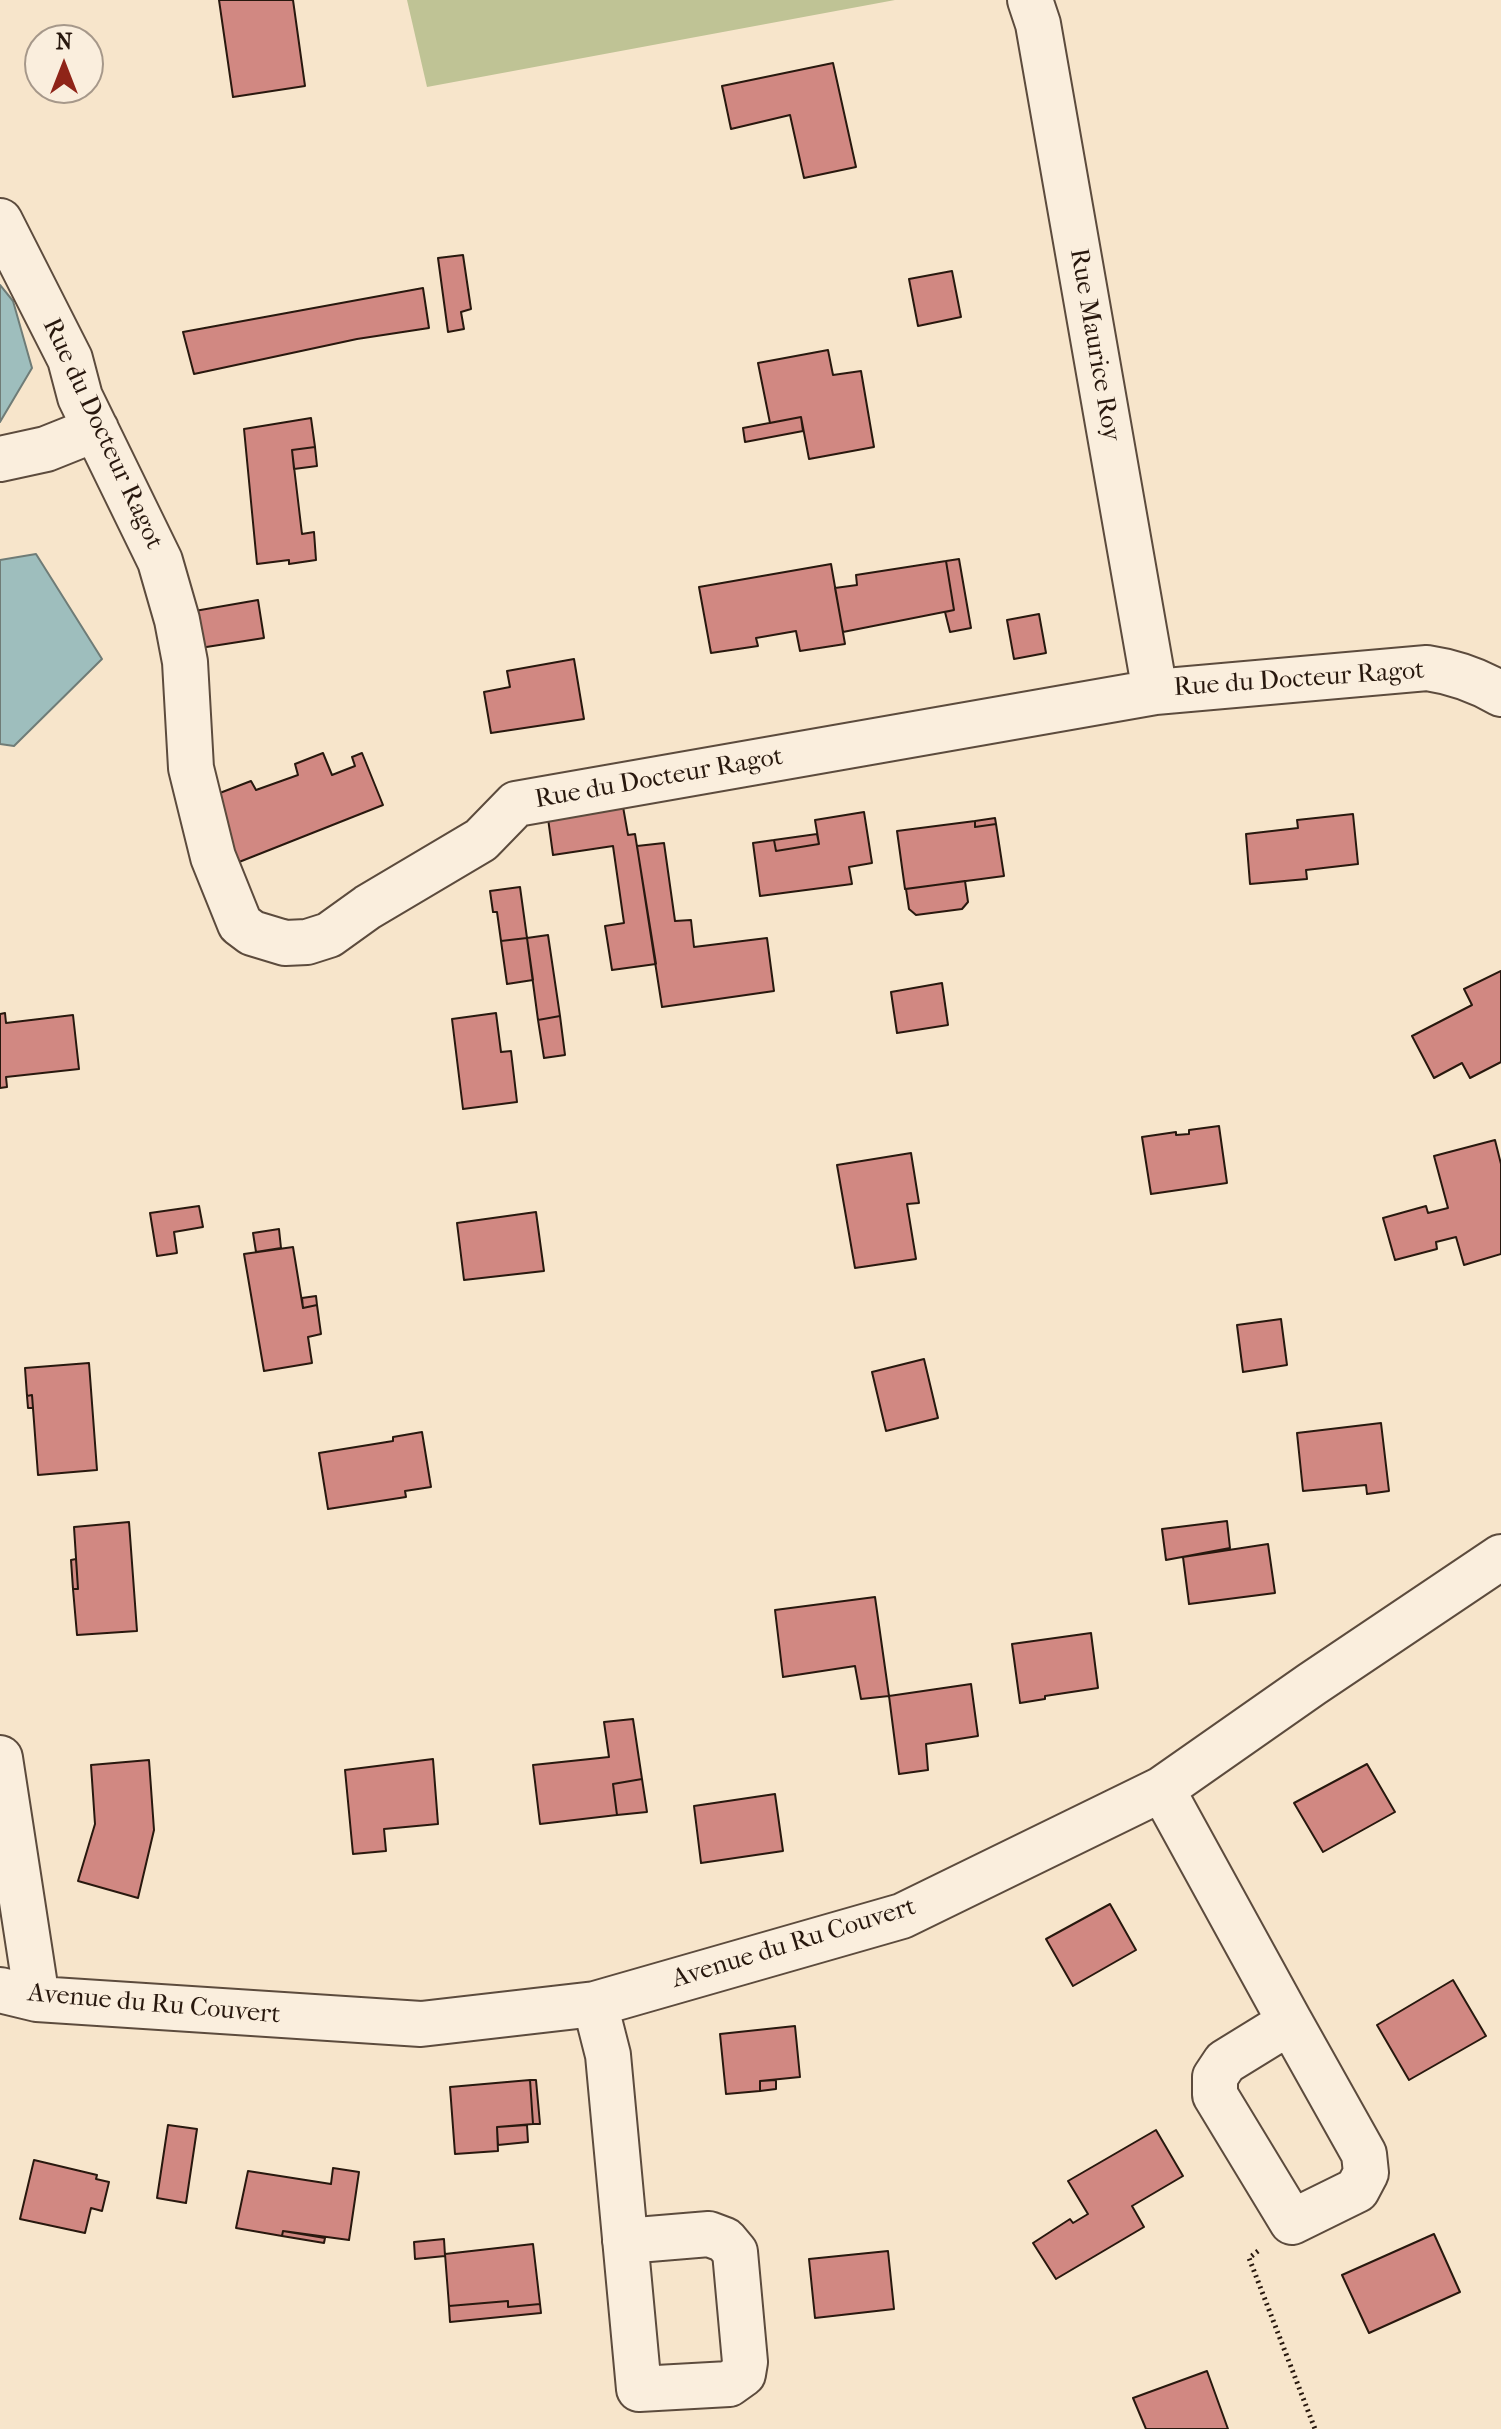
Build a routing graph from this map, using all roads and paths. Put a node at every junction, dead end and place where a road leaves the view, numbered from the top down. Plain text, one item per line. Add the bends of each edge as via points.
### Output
1 (1030, 0) edge
2 (0, 221) edge
3 (96, 429) junction
4 (0, 459) edge
5 (1495, 687) edge
6 (1155, 692) junction
7 (1501, 1557) edge
8 (0, 1758) edge
9 (1162, 1789) junction
10 (18, 1994) edge
11 (595, 2004) junction
12 (1290, 2022) junction
13 (1292, 2222) junction
14 (625, 2241) dead end
15 (1315, 2429) edge

1 - 6 street, Rue Maurice Roy
2 - 3 street, Rue du Docteur Ragot via 70,359
3 - 4 street via 46,449
3 - 6 street, Rue du Docteur Ragot via 160,561 177,620 185,662 191,768 213,857 240,924 276,941 307,942 329,935 481,840 516,804
5 - 6 street, Rue du Docteur Ragot via 1427,668
7 - 9 street, Avenue du Ru Couvert
8 - 10 street
9 - 11 street, Avenue du Ru Couvert via 902,1916
9 - 12 street
10 - 11 street, Avenue du Ru Couvert via 421,2024
11 - 14 street via 608,2055
12 - 13 street via 1225,2062 1215,2077 1215,2095
12 - 13 street via 1364,2154 1366,2173 1357,2190
13 - 15 path via 1249,2258

